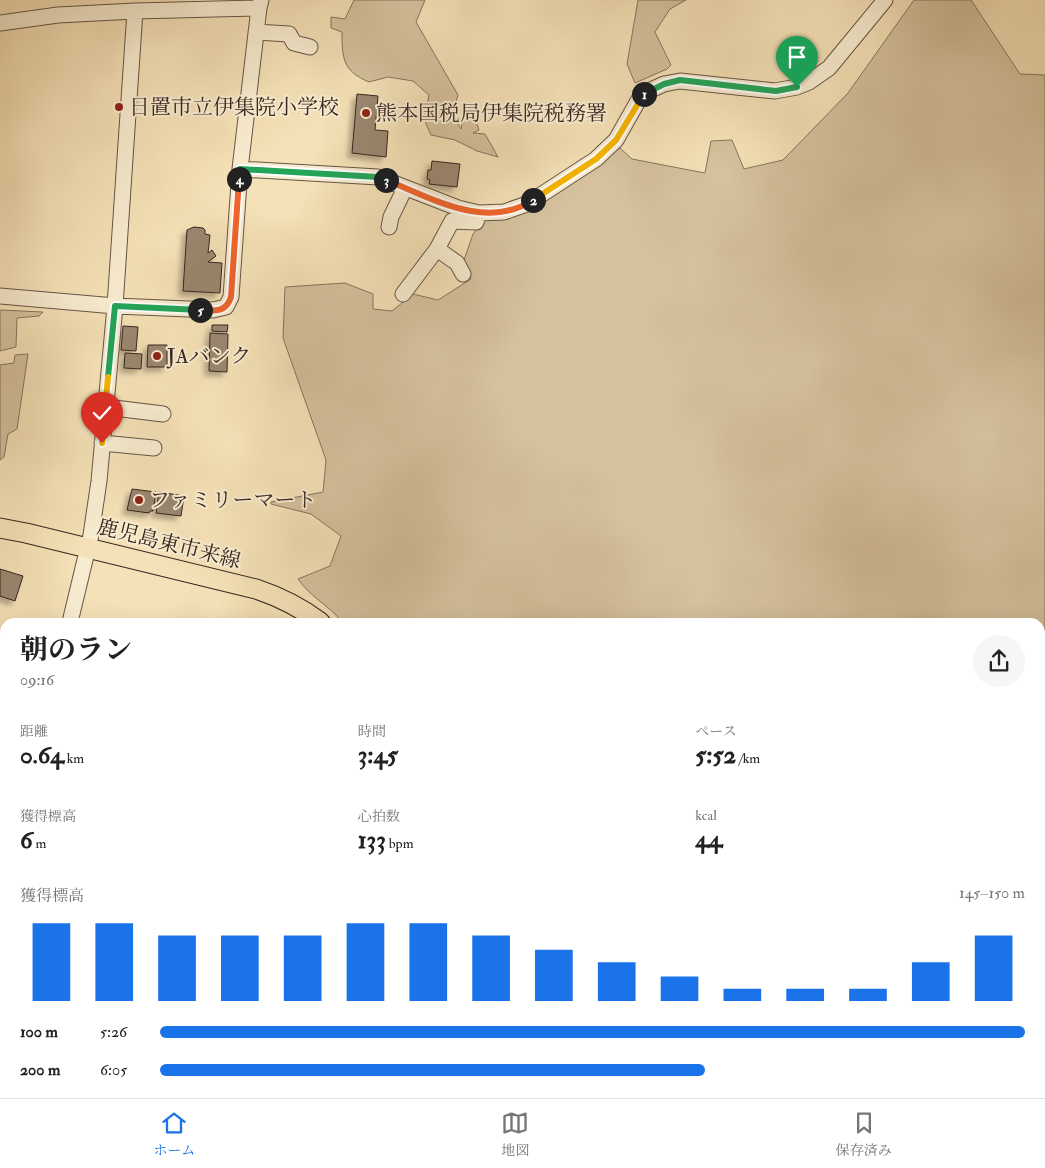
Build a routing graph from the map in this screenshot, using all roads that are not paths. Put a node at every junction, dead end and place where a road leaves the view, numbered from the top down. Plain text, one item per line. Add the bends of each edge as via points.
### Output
1 (884, 0) edge
2 (260, 4) edge
3 (107, 7) edge
4 (135, 11) junction
5 (0, 23) edge
6 (256, 32) junction
7 (310, 47) dead end
8 (240, 169) junction
9 (405, 188) junction
10 (479, 213) junction
11 (389, 227) dead end
12 (437, 249) junction
13 (463, 274) dead end
14 (404, 294) dead end
15 (0, 296) edge
16 (115, 306) junction
17 (106, 407) junction
18 (163, 414) dead end
19 (102, 443) junction
20 (154, 448) dead end
21 (0, 528) edge
22 (88, 547) junction
23 (71, 618) edge
24 (314, 618) edge

1 - 10 street via 829,68 809,82 776,91 680,80 664,84 642,94 616,140 596,159 527,204 504,212
2 - 4 street
2 - 6 street
3 - 4 street
3 - 5 street
4 - 16 street
6 - 7 street via 290,30 294,43
6 - 8 street
8 - 9 street via 378,177
8 - 16 street via 231,297 226,307 213,310
9 - 10 street
9 - 11 street
10 - 12 street via 476,222 452,220
12 - 13 street via 457,263
12 - 14 street
15 - 16 street
16 - 17 street
17 - 18 street
17 - 19 street
19 - 20 street
19 - 22 street
21 - 22 main road, 鹿児島東市来線
22 - 23 street
22 - 24 main road, 鹿児島東市来線 via 256,589 278,596

